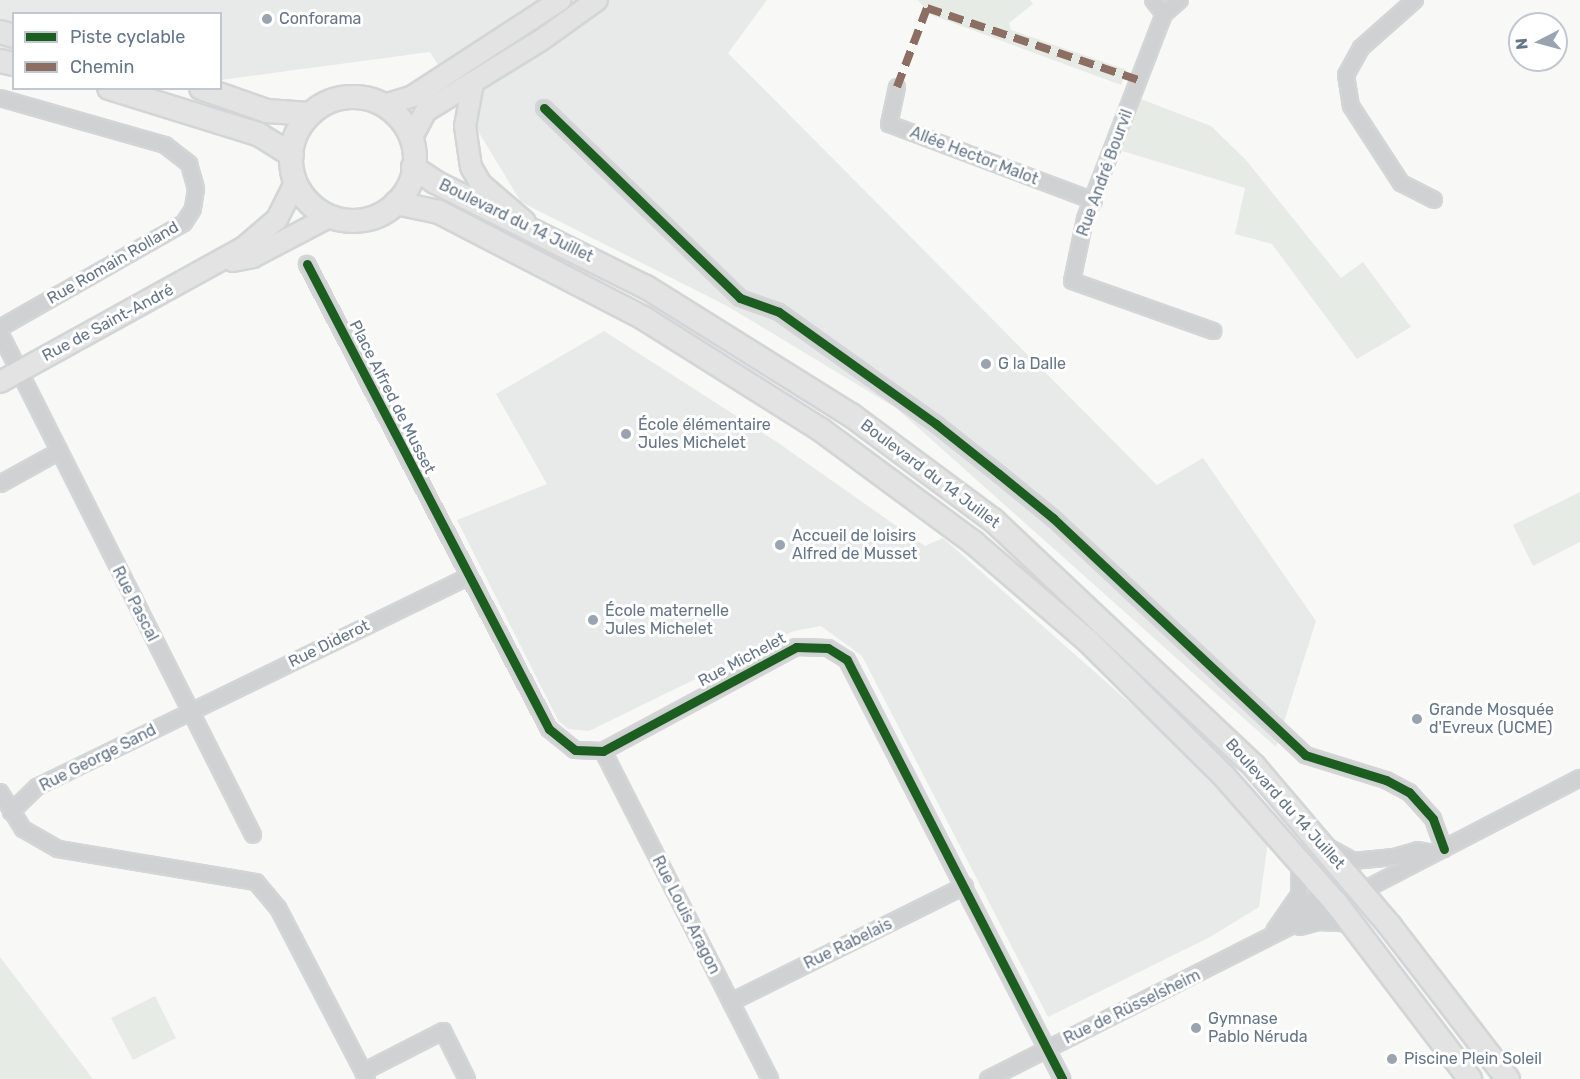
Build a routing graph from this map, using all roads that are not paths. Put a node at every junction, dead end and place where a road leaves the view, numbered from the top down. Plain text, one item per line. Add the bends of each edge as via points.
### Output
1 (560, 0) edge
2 (597, 0) edge
3 (1153, 0) edge
4 (1180, 0) edge
5 (1412, 1) edge
6 (1164, 14) junction
7 (473, 83) junction
8 (897, 87) dead end
9 (115, 90) edge
10 (207, 90) edge
11 (0, 98) edge
12 (384, 105) junction
13 (544, 108) dead end
14 (309, 114) junction
15 (412, 136) junction
16 (292, 155) junction
17 (413, 167) junction
18 (295, 183) junction
19 (1434, 200) dead end
20 (1094, 201) junction
21 (396, 203) junction
22 (329, 217) junction
23 (536, 231) junction
24 (307, 264) dead end
25 (216, 265) junction
26 (0, 328) edge
27 (1213, 331) dead end
28 (0, 333) edge
29 (19, 372) junction
30 (0, 382) edge
31 (58, 452) junction
32 (0, 484) edge
33 (468, 577) junction
34 (190, 711) junction
35 (603, 751) junction
36 (1580, 778) edge
37 (0, 792) edge
38 (10, 812) junction
39 (253, 835) dead end
40 (1324, 845) junction
41 (1439, 851) junction
42 (1299, 860) junction
43 (965, 886) junction
44 (1362, 891) junction
45 (1336, 903) junction
46 (1285, 915) junction
47 (1352, 924) junction
48 (1274, 931) junction
49 (731, 1002) junction
50 (1046, 1049) junction
51 (365, 1075) edge
52 (467, 1079) edge
53 (770, 1079) edge
54 (988, 1079) edge
55 (1062, 1079) edge
56 (1470, 1079) edge
57 (1508, 1079) edge

1 - 12 main road via 413,96
2 - 7 main road
3 - 6 street
4 - 6 street, Rue André Bourvil
5 - 19 street via 1361,48 1346,75 1351,106 1401,183
6 - 20 street, Rue André Bourvil
7 - 15 main road via 426,111
7 - 23 main road via 465,126 471,167 481,183
8 - 20 street, Allée Hector Malot via 889,123
9 - 16 main road via 258,134
10 - 14 main road via 267,111
11 - 26 street, Rue Romain Rolland via 165,146 189,164 196,189 193,209 184,224
12 - 14 main road via 351,97 333,100
12 - 15 main road
13 - 41 street via 740,298 779,312 999,474 1053,518 1305,755 1386,780 1409,792 1433,819
14 - 16 main road via 299,127
15 - 17 main road
16 - 18 main road
17 - 21 main road via 408,187
17 - 23 main road, Boulevard du 14 Juillet
18 - 22 main road via 309,203
18 - 25 main road, Rue de Saint-André via 277,219
20 - 27 street, Rue André Bourvil via 1085,219 1072,281
21 - 22 main road via 368,219
21 - 42 main road, Boulevard du 14 Juillet via 438,212 645,319 741,376 907,491 1088,641 1200,750
22 - 25 main road, Rue de Saint-André via 253,257
23 - 40 main road, Boulevard du 14 Juillet via 646,286 851,415 993,520 1213,724
24 - 33 street, Place Alfred de Musset
25 - 29 main road, Rue de Saint-André
28 - 29 street
29 - 30 main road, Rue de Saint-André
29 - 31 street, Rue Pascal
31 - 32 street
31 - 34 street, Rue Pascal
33 - 34 street, Rue Diderot
33 - 35 street via 549,729 575,750
34 - 38 street, Rue George Sand via 37,787
34 - 39 street, Rue Pascal
35 - 43 street, Rue Michelet via 796,647 828,648 847,660
35 - 49 street, Rue Louis Aragon
36 - 41 street
37 - 38 street
38 - 51 street via 23,829 58,849 256,882 278,908
40 - 41 street via 1353,861 1418,850
40 - 44 main road, Boulevard du 14 Juillet
41 - 44 street
42 - 45 main road, Boulevard du 14 Juillet
42 - 46 street, Rue de Rüsselsheim via 1299,895
43 - 49 street, Rue Rabelais
43 - 50 street, Rue Michelet
44 - 45 main road
44 - 57 main road, Boulevard du 14 Juillet
45 - 46 street, Rue de Rüsselsheim via 1317,898
45 - 47 main road, Boulevard du 14 Juillet
45 - 48 street, Rue de Rüsselsheim
46 - 48 street, Rue de Rüsselsheim
47 - 48 street via 1319,922
47 - 56 main road, Boulevard du 14 Juillet
48 - 50 street, Rue de Rüsselsheim via 1151,999
49 - 53 street, Rue Louis Aragon
50 - 54 street, Rue de Rüsselsheim
50 - 55 street, Rue Michelet
51 - 52 street via 443,1031

